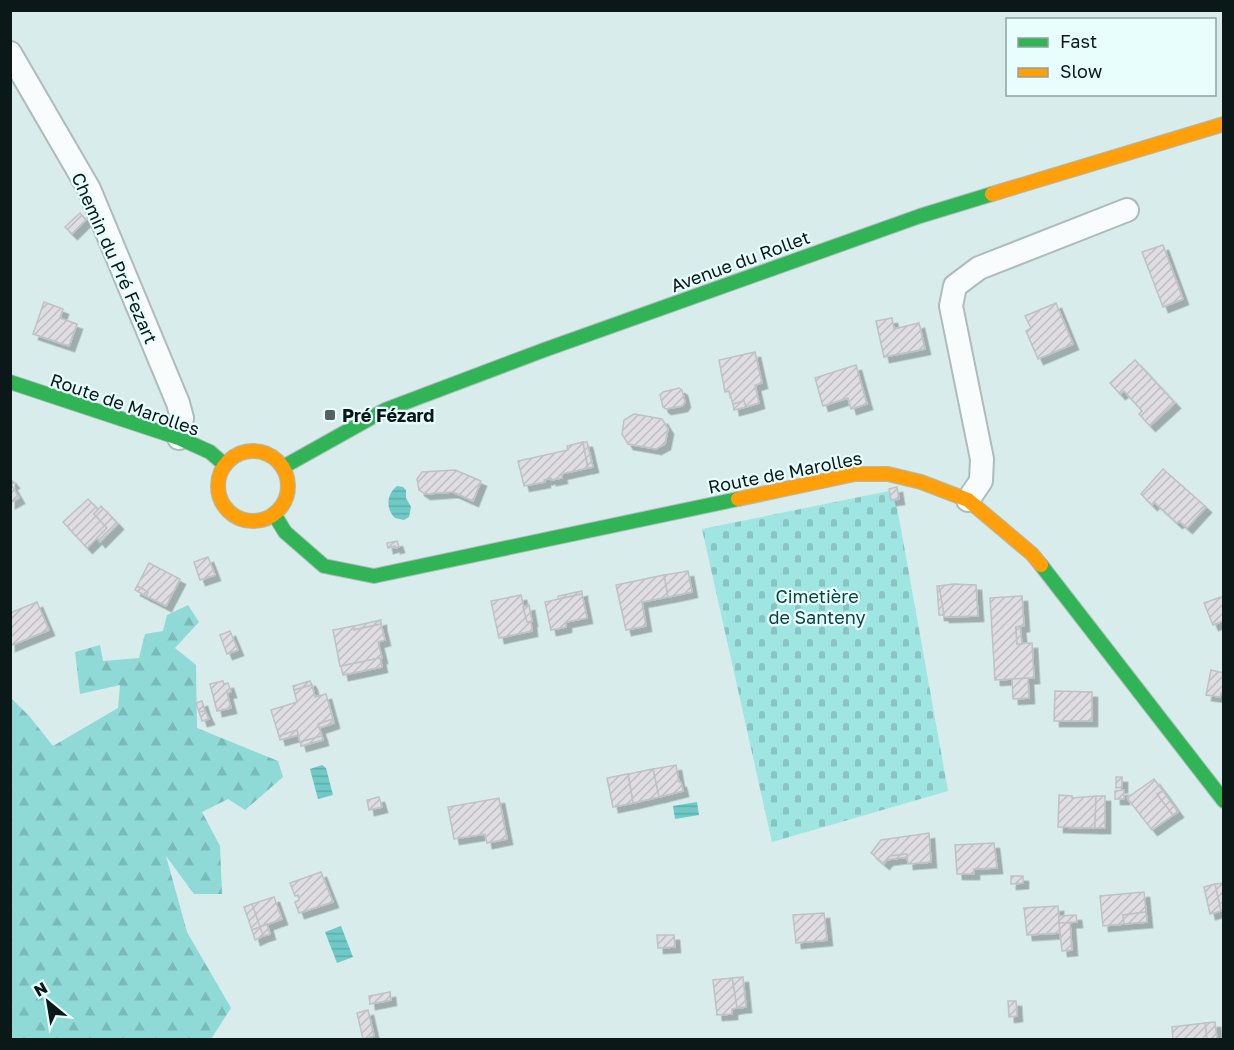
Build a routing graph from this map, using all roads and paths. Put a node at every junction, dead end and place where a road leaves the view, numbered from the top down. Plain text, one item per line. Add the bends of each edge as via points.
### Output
1 (10, 53) edge
2 (1224, 124) edge
3 (1126, 210) dead end
4 (10, 382) edge
5 (178, 438) junction
6 (225, 465) junction
7 (283, 467) junction
8 (968, 501) junction
9 (274, 514) junction
10 (1224, 801) edge

1 - 5 street, Chemin du Pré Fezart via 89,189 178,403 182,418
2 - 7 street, Avenue du Rollet via 920,216 544,350 385,410
3 - 8 street via 979,268 956,286 951,306 982,459 981,481
4 - 5 street, Route de Marolles
5 - 6 street, Route de Marolles via 210,452
6 - 7 street via 246,452 259,451
6 - 9 street via 218,489 231,513 255,521
7 - 9 street via 288,491
8 - 9 street, Route de Marolles via 888,474 855,474 374,576 324,566 285,532
8 - 10 street, Route de Marolles via 1032,554

